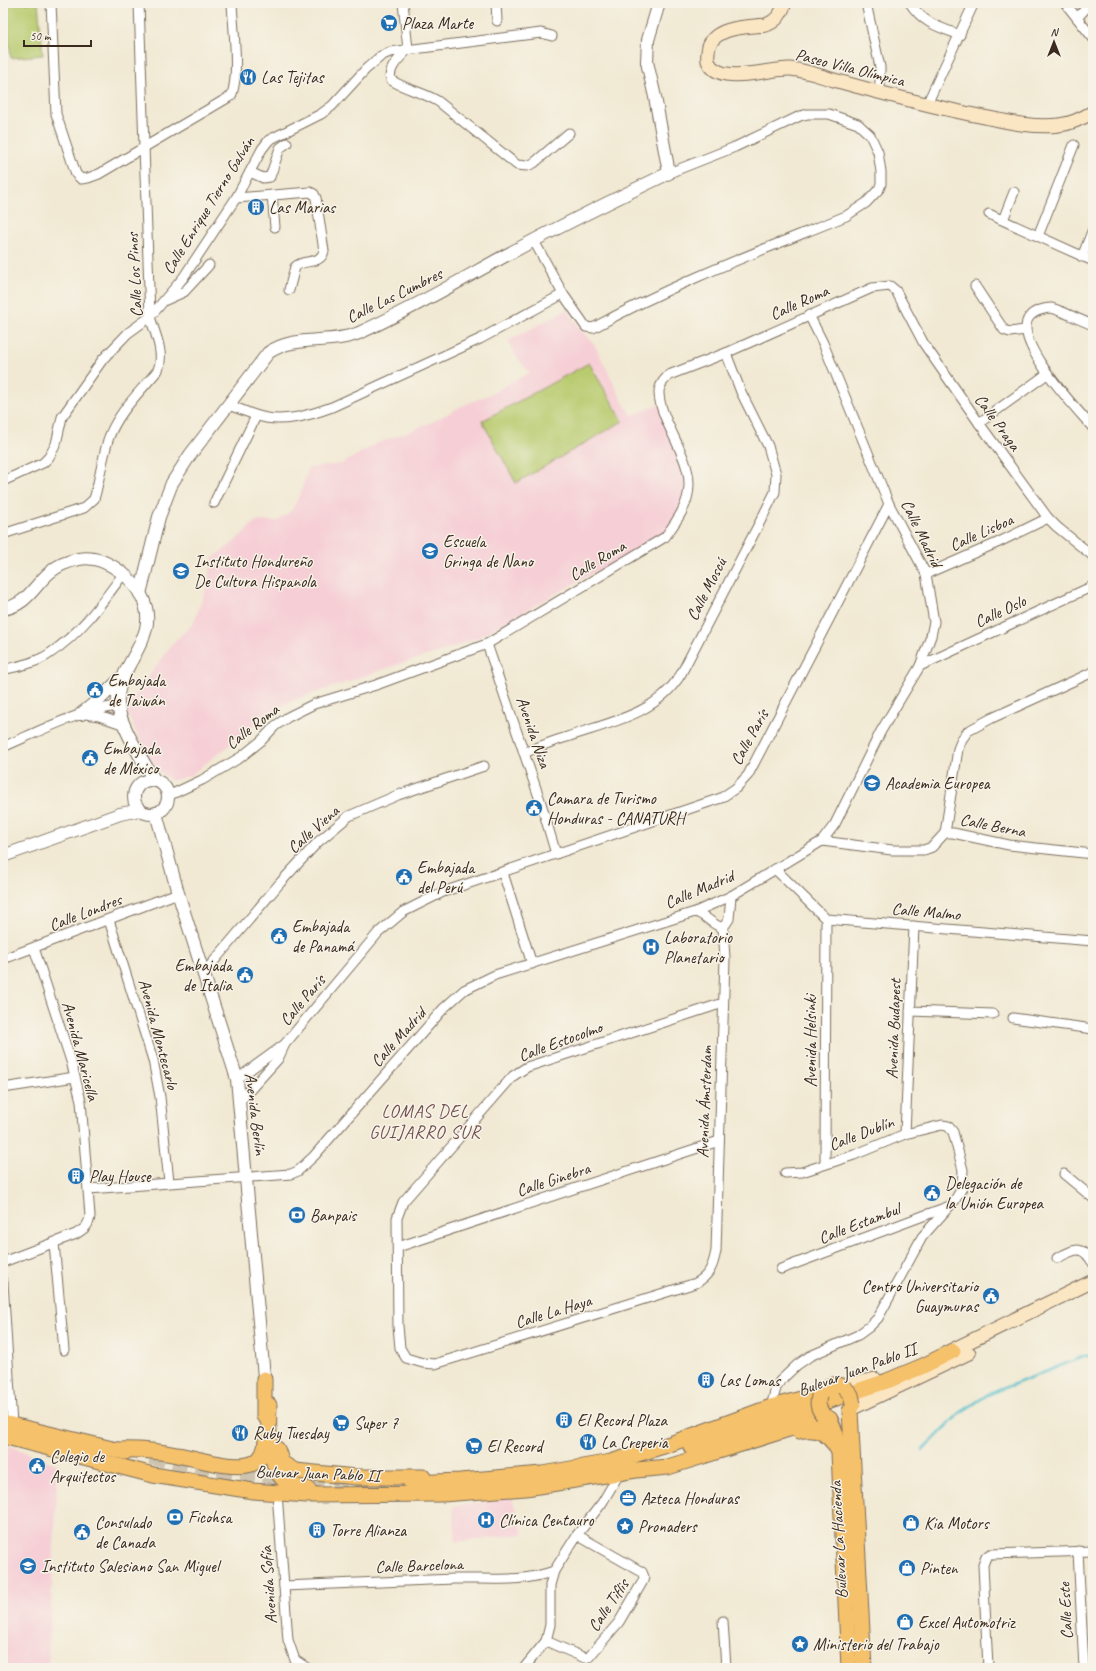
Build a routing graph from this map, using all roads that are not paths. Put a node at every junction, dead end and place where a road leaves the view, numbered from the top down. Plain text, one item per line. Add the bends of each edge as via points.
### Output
1 (51, 3) edge
2 (139, 3) edge
3 (232, 3) edge
4 (403, 3) edge
5 (496, 3) edge
6 (659, 3) edge
7 (785, 3) edge
8 (866, 3) edge
9 (910, 3) edge
10 (974, 3) edge
11 (1065, 3) edge
12 (1092, 3) edge
13 (1076, 18) junction
14 (498, 21) dead end
15 (960, 35) junction
16 (552, 36) dead end
17 (1093, 38) edge
18 (408, 49) junction
19 (880, 93) junction
20 (927, 104) junction
21 (1093, 112) edge
22 (569, 133) dead end
23 (287, 143) dead end
24 (1074, 145) dead end
25 (145, 148) junction
26 (250, 172) junction
27 (669, 173) junction
28 (1014, 192) dead end
29 (272, 195) junction
30 (236, 198) junction
31 (989, 214) dead end
32 (1002, 220) junction
33 (275, 227) dead end
34 (1093, 229) edge
35 (1038, 236) junction
36 (534, 241) junction
37 (1082, 257) junction
38 (1093, 261) edge
39 (209, 265) dead end
40 (975, 286) dead end
41 (289, 290) dead end
42 (896, 291) joint
43 (563, 294) junction
44 (164, 300) junction
45 (809, 315) junction
46 (150, 317) junction
47 (1093, 325) edge
48 (1025, 330) junction
49 (726, 353) junction
50 (1047, 374) junction
51 (229, 405) junction
52 (256, 416) junction
53 (979, 423) junction
54 (1093, 428) edge
55 (3, 481) edge
56 (214, 503) dead end
57 (890, 504) junction
58 (1048, 518) junction
59 (3, 534) edge
60 (1093, 556) edge
61 (124, 574) junction
62 (926, 574) junction
63 (1093, 586) edge
64 (140, 594) junction
65 (3, 610) edge
66 (487, 644) junction
67 (920, 666) junction
68 (3, 670) edge
69 (1093, 672) edge
70 (124, 675) junction
71 (118, 706) junction
72 (80, 714) junction
73 (125, 725) junction
74 (3, 747) edge
75 (524, 753) junction
76 (141, 758) junction
77 (484, 766) dead end
78 (155, 781) junction
79 (140, 784) junction
80 (168, 796) junction
81 (138, 805) junction
82 (156, 813) junction
83 (945, 833) junction
84 (822, 841) junction
85 (556, 854) junction
86 (1093, 854) edge
87 (3, 856) edge
88 (775, 869) junction
89 (503, 873) junction
90 (178, 893) junction
91 (731, 896) junction
92 (695, 912) junction
93 (826, 919) junction
94 (109, 920) junction
95 (914, 926) junction
96 (723, 928) junction
97 (1093, 941) edge
98 (34, 948) junction
99 (3, 959) edge
100 (532, 964) junction
101 (203, 974) junction
102 (723, 1003) junction
103 (910, 1011) junction
104 (993, 1014) dead end
105 (1013, 1018) dead end
106 (1093, 1029) edge
107 (285, 1044) junction
108 (75, 1077) junction
109 (237, 1079) junction
110 (3, 1088) edge
111 (240, 1101) junction
112 (905, 1134) junction
113 (719, 1141) junction
114 (825, 1164) junction
115 (785, 1172) dead end
116 (1064, 1174) dead end
117 (247, 1178) junction
118 (169, 1182) junction
119 (88, 1189) junction
120 (1093, 1198) edge
121 (948, 1207) junction
122 (54, 1243) junction
123 (398, 1247) junction
124 (1058, 1258) dead end
125 (3, 1262) edge
126 (1093, 1263) edge
127 (781, 1269) dead end
128 (707, 1276) joint
129 (1093, 1281) edge
130 (3, 1282) edge
131 (1093, 1291) edge
132 (64, 1350) dead end
133 (956, 1355) junction
134 (406, 1358) joint
135 (264, 1379) junction
136 (843, 1387) junction
137 (819, 1395) junction
138 (269, 1405) junction
139 (771, 1407) junction
140 (851, 1408) junction
141 (827, 1417) junction
142 (6, 1428) edge
143 (747, 1442) junction
144 (116, 1450) junction
145 (839, 1452) junction
146 (150, 1457) tunnel mouth
147 (615, 1468) junction
148 (636, 1470) junction
149 (460, 1481) junction
150 (412, 1483) dead end
151 (500, 1490) junction
152 (277, 1493) junction
153 (577, 1535) junction
154 (1078, 1551) junction
155 (1093, 1551) edge
156 (554, 1571) junction
157 (284, 1586) junction
158 (723, 1621) dead end
159 (546, 1641) junction
160 (307, 1668) edge
161 (524, 1668) edge
162 (726, 1668) edge
163 (849, 1668) edge
164 (864, 1668) edge
165 (988, 1668) edge
166 (1084, 1668) edge

1 - 25 street via 56,114 76,174 80,179 99,174
2 - 25 street, Calle Los Pinos
3 - 25 street via 236,70 231,96
4 - 18 street
5 - 14 street
6 - 27 street via 648,40 647,62
7 - 19 main road, Paseo Villa Olímpica via 778,18 766,25 727,30 718,35 710,43 707,52 708,61 713,68 733,75 783,69 799,70
8 - 19 street via 880,67
9 - 15 street via 926,22
10 - 15 street
11 - 13 street
12 - 13 street
13 - 17 street
15 - 20 street
16 - 18 street, Calle Enrique Tierno Galván via 541,33
18 - 22 street via 392,69 391,80 439,102 517,165 527,166 534,163
18 - 26 street, Calle Enrique Tierno Galván via 381,56 332,106 269,140
19 - 20 main road, Paseo Villa Olímpica
20 - 21 main road, Paseo Villa Olímpica via 999,120 1037,125 1060,125
23 - 26 street via 280,148 270,177 263,178
24 - 35 street
25 - 46 street, Calle Los Pinos
26 - 30 street, Calle Enrique Tierno Galván
27 - 36 street, Calle Las Cumbres
27 - 43 street via 735,147 800,116 819,113 852,122 868,132 878,152 882,178 879,189 846,216 689,280 636,304 593,328 586,327
28 - 32 street
29 - 30 street
29 - 33 street
29 - 41 street via 310,192 316,198 324,251 318,260 298,264
30 - 44 street, Calle Enrique Tierno Galván via 183,278
31 - 32 street
32 - 35 street
34 - 37 street
35 - 37 street
36 - 43 street
36 - 51 street, Calle Las Cumbres via 358,334 341,339 291,342 277,346 268,352
37 - 38 street
39 - 44 street via 184,292
40 - 48 street via 1004,330
42 - 45 street, Calle Roma via 890,286 872,288
42 - 53 street, Calle Praga via 924,344
43 - 52 street via 480,339 332,407 286,419
44 - 46 street, Calle Enrique Tierno Galván
45 - 49 street, Calle Roma
45 - 57 street, Calle Madrid
46 - 55 street, Calle Enrique Tierno Galván via 128,333 103,359 62,417 56,444 49,457 43,463
46 - 59 street, Calle Los Pinos via 161,364 127,406 112,430 94,499 84,508
47 - 48 street via 1051,308 1032,313 1027,319
48 - 50 street
49 - 66 street, Calle Roma via 669,375 659,390 661,404 684,461 690,484 687,500 677,521 665,537
49 - 75 street, Calle Moscú via 741,392 768,446 776,474 775,492 763,516 681,674 663,696 629,716
50 - 53 street
50 - 54 street
51 - 52 street
51 - 64 street, Calle Las Cumbres via 190,455 167,491
52 - 56 street
53 - 58 street, Calle Praga
57 - 62 street, Calle Madrid
57 - 85 street, Calle París via 748,775 736,788 721,798
58 - 60 street, Calle Praga
58 - 62 street, Calle Lisboa
61 - 64 street
61 - 65 street via 114,566 92,558 70,561 49,573 27,598
61 - 68 street via 94,613 49,654
62 - 67 street, Calle Madrid via 934,622
63 - 67 street, Calle Oslo
64 - 70 street via 147,612 146,634
66 - 75 street, Avenida Niza
66 - 80 street, Calle Roma via 376,685 314,704 275,726 261,741 225,767
67 - 84 street, Calle Madrid via 881,731 834,824
69 - 83 street via 968,731 958,749
70 - 71 street
70 - 72 street
71 - 72 street
71 - 73 street
72 - 73 street via 99,716
72 - 74 street
73 - 76 street
75 - 85 street, Avenida Niza
76 - 78 street
76 - 79 street
77 - 101 street, Calle Viena via 398,795 349,816 318,842 280,883
78 - 79 street
78 - 80 street via 164,786
79 - 81 street via 135,794
80 - 82 street via 163,808
81 - 82 street via 150,814
81 - 87 street via 120,814
82 - 90 street, Avenida Berlín
83 - 84 street, Calle Berna via 932,847 924,850 892,850
83 - 86 street, Calle Berna via 1009,845
84 - 88 street, Calle Madrid
85 - 89 street, Calle París
88 - 91 street, Calle Madrid
88 - 93 street
89 - 100 street
89 - 107 street, Calle París via 443,892 404,912 378,933
90 - 94 street, Calle Londres
90 - 101 street, Avenida Berlín
91 - 92 street, Calle Madrid
91 - 96 street, Avenida Ámsterdam via 729,919
92 - 96 street
92 - 100 street, Calle Madrid
93 - 95 street, Calle Malmo
93 - 114 street, Avenida Helsinki
94 - 98 street, Calle Londres
94 - 118 street, Avenida Montecarlo via 153,1060 160,1097
95 - 97 street, Calle Malmo
95 - 103 street, Avenida Budapest
96 - 102 street, Avenida Ámsterdam
98 - 99 street, Calle Londres
98 - 108 street, Avenida Maricella
100 - 117 street, Calle Madrid via 495,975 464,990 444,1008 298,1171
101 - 109 street, Avenida Berlín
102 - 113 street, Avenida Ámsterdam
102 - 123 street, Calle Estocolmo via 527,1066 513,1076 403,1202 397,1218
103 - 104 street
103 - 112 street, Avenida Budapest
105 - 106 street
107 - 109 street, Calle París
107 - 111 street, Calle París via 278,1059
108 - 110 street
108 - 119 street, Avenida Maricella via 81,1101
109 - 111 street, Avenida Berlín
111 - 117 street, Avenida Berlín
112 - 114 street, Calle Dublín
112 - 121 street, Calle Dublín via 942,1125 948,1126 953,1132 963,1170 962,1188
113 - 123 street, Calle Ginebra
113 - 128 street, Avenida Ámsterdam via 716,1251 714,1264
114 - 115 street, Calle Dublín via 802,1172
116 - 120 street
117 - 118 street, Calle Madrid
117 - 135 street, Avenida Berlín
118 - 119 street, Calle Madrid
119 - 122 street, Avenida Maricella via 90,1216 86,1227
121 - 127 street, Calle Estambul
121 - 139 street via 922,1237 878,1318 858,1335 810,1356 798,1365 780,1381
122 - 125 street, Avenida Maricella
122 - 132 street
123 - 134 street, Calle Estocolmo via 398,1326 400,1348
124 - 126 street via 1074,1250 1081,1250 1086,1252
128 - 134 street, Calle La Haya via 696,1283 435,1364
129 - 133 main road, Bulevar Juan Pablo II
130 - 142 street
131 - 133 main road, Bulevar Juan Pablo II
133 - 136 main road, Bulevar Juan Pablo II
133 - 140 main road, Bulevar Juan Pablo II
133 - 147 main road, Bulevar Juan Pablo II via 703,1443 661,1456 623,1463
133 - 148 main road, Bulevar Juan Pablo II via 888,1385
135 - 138 street, Avenida Berlín
135 - 144 main road via 265,1450 255,1462 238,1466 154,1451
136 - 137 main road via 829,1386
136 - 140 main road, bridge via 851,1395
137 - 139 main road, Bulevar Juan Pablo II
137 - 141 main road, bridge via 819,1409
138 - 149 main road via 278,1454 282,1463 295,1471 340,1476 413,1476
138 - 151 main road via 268,1418 274,1465 285,1482 301,1488
139 - 147 main road, Bulevar Juan Pablo II via 670,1444
140 - 141 main road via 841,1418
140 - 164 main road, Bulevar La Hacienda
141 - 143 main road, Bulevar Juan Pablo II
141 - 145 main road, Bulevar La Hacienda via 836,1434
142 - 144 main road
142 - 152 main road, Bulevar Juan Pablo II via 153,1475
143 - 145 main road via 808,1429 828,1436
143 - 148 main road, Bulevar Juan Pablo II via 668,1467
144 - 146 main road
145 - 163 main road, Bulevar La Hacienda
147 - 148 main road, Bulevar Juan Pablo II
147 - 149 main road, Bulevar Juan Pablo II
147 - 151 main road, Bulevar Juan Pablo II via 552,1485
147 - 153 street via 602,1503
149 - 150 main road, Bulevar Juan Pablo II
151 - 152 main road, Bulevar Juan Pablo II via 418,1494
152 - 157 street, Avenida Sofía
153 - 156 street
153 - 159 street, Calle Tiflis via 642,1572 643,1581 619,1622 589,1657 585,1658
154 - 155 street
154 - 165 street via 990,1554 986,1557 983,1565
154 - 166 street, Calle Este
156 - 157 street, Calle Barcelona via 514,1579
156 - 159 street via 550,1585 550,1625
157 - 160 street, Avenida Sofía via 288,1640 295,1660
158 - 162 street
159 - 161 street

